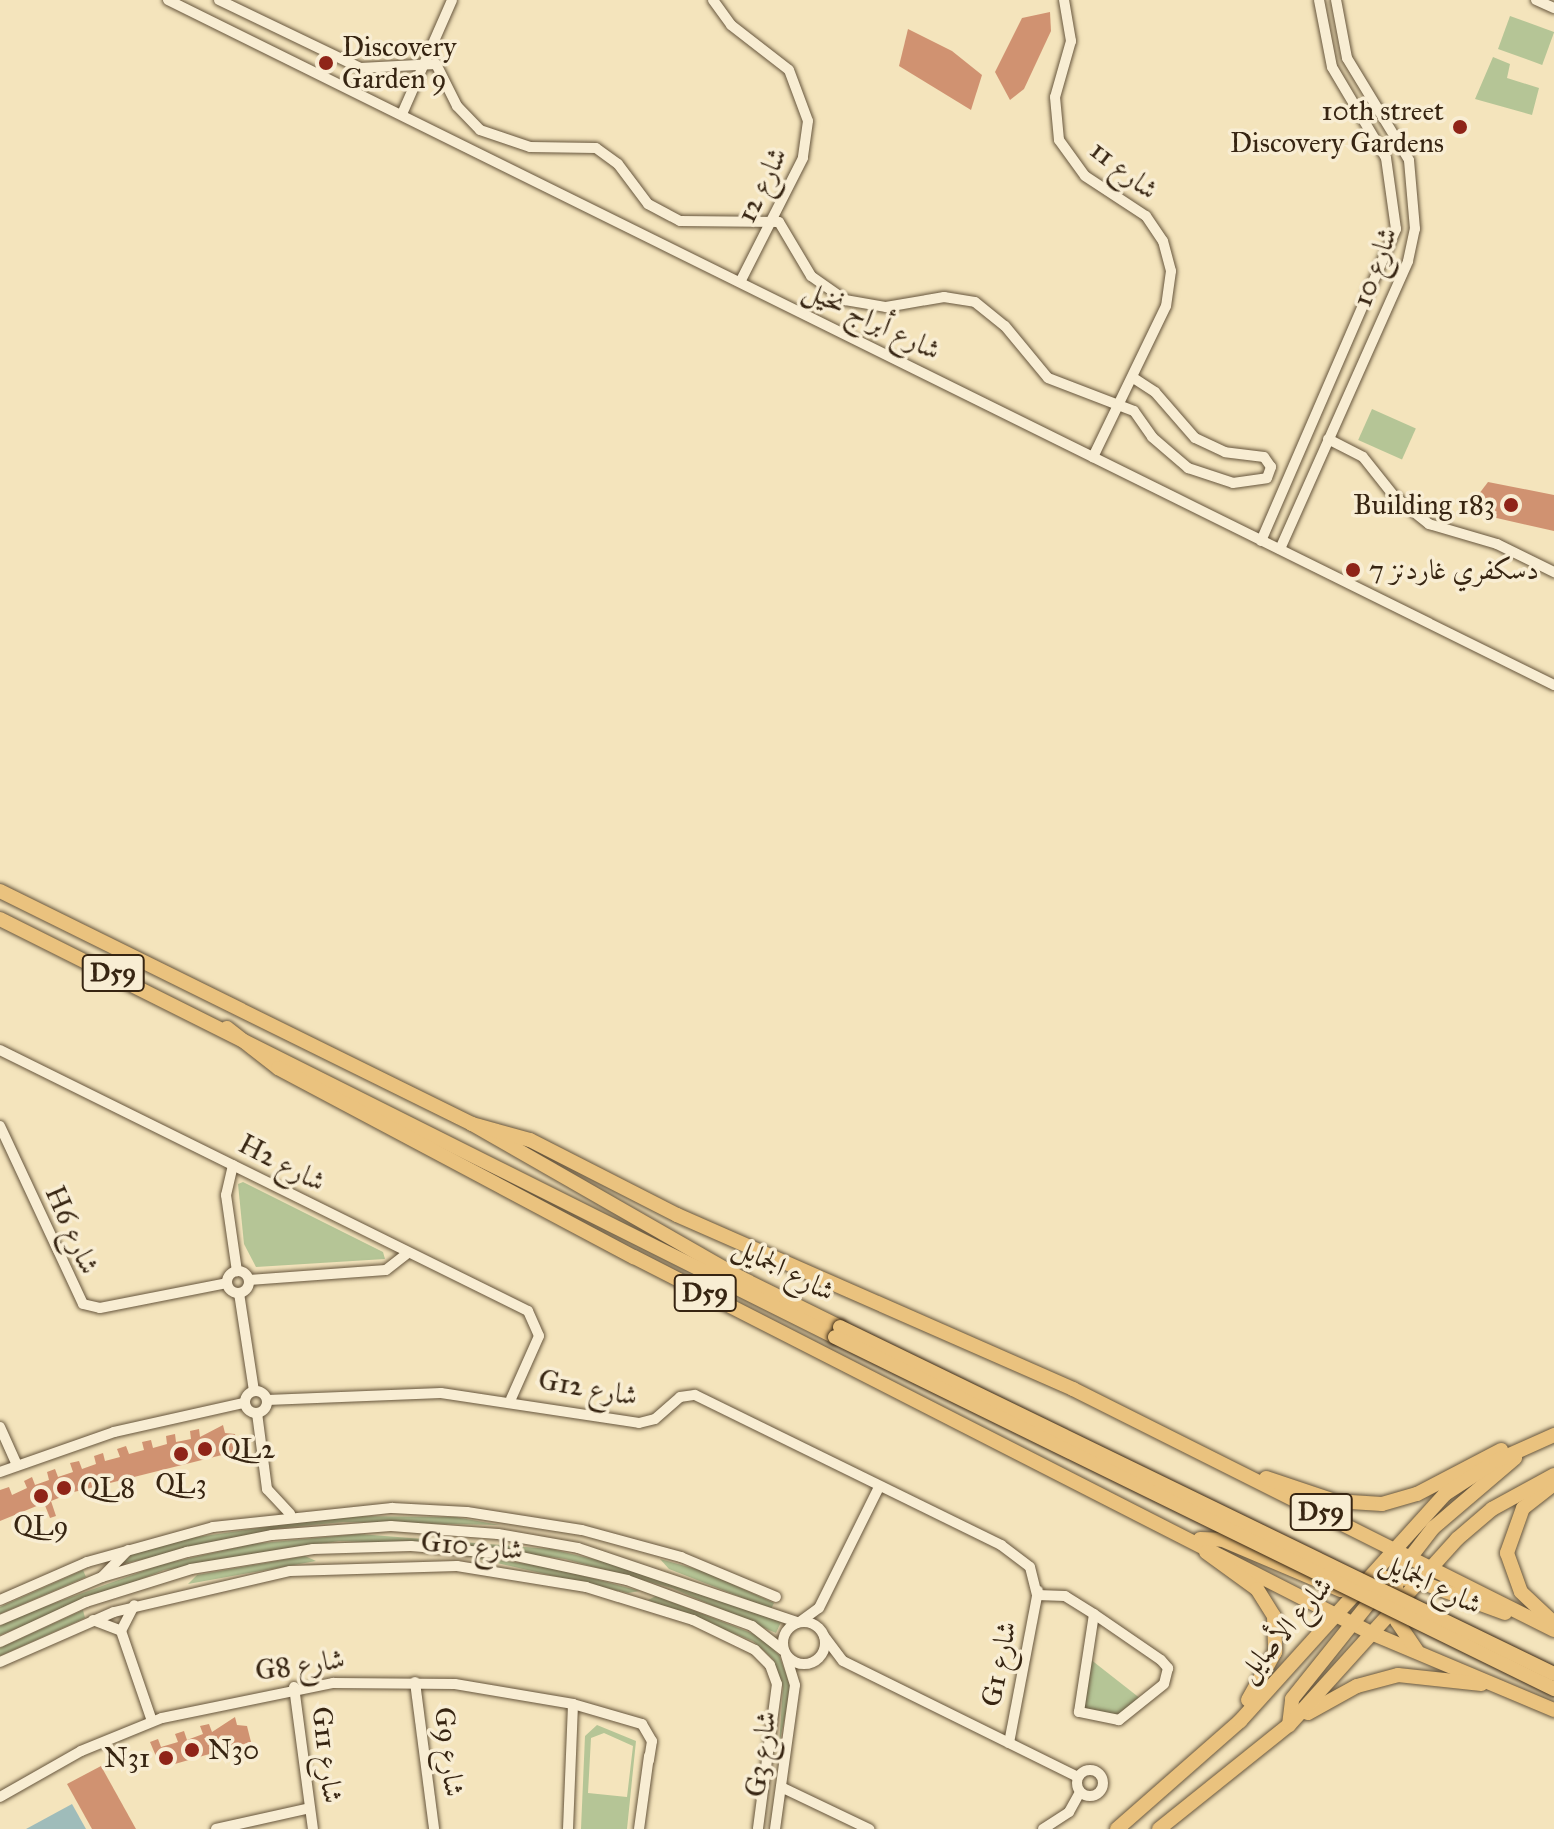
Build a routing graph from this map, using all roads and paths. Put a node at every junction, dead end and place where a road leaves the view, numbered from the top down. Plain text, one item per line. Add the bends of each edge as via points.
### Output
1 (168, 0) edge
2 (219, 0) edge
3 (452, 0) edge
4 (713, 0) edge
5 (1064, 0) edge
6 (1319, 0) edge
7 (1336, 0) edge
8 (1536, 0) edge
9 (1554, 8) edge
10 (425, 63) junction
11 (402, 114) junction
12 (772, 220) junction
13 (740, 282) junction
14 (1132, 377) junction
15 (1120, 403) junction
16 (1313, 430) junction
17 (1328, 439) junction
18 (1323, 452) junction
19 (1093, 457) junction
20 (1261, 541) junction
21 (1280, 549) junction
22 (1554, 572) edge
23 (1554, 685) edge
24 (0, 891) edge
25 (0, 919) edge
26 (227, 1028) junction
27 (0, 1050) edge
28 (472, 1124) junction
29 (0, 1126) edge
30 (233, 1165) junction
31 (408, 1253) junction
32 (237, 1271) junction
33 (249, 1280) junction
34 (227, 1283) junction
35 (239, 1293) junction
36 (837, 1332) junction
37 (254, 1391) junction
38 (511, 1399) junction
39 (267, 1400) junction
40 (244, 1403) junction
41 (257, 1413) junction
42 (0, 1427) edge
43 (1554, 1435) edge
44 (1530, 1444) junction
45 (17, 1465) junction
46 (0, 1472) edge
47 (1554, 1475) edge
48 (1250, 1477) junction
49 (1554, 1484) edge
50 (879, 1487) junction
51 (267, 1489) junction
52 (290, 1514) junction
53 (255, 1519) junction
54 (1196, 1539) junction
55 (1392, 1547) junction
56 (651, 1548) junction
57 (129, 1549) junction
58 (313, 1549) junction
59 (1410, 1556) junction
60 (1431, 1566) junction
61 (330, 1567) junction
62 (191, 1569) junction
63 (662, 1572) junction
64 (102, 1577) junction
65 (1415, 1579) junction
66 (1388, 1583) junction
67 (658, 1589) junction
68 (1355, 1592) junction
69 (172, 1594) junction
70 (1037, 1595) junction
71 (776, 1597) dead end
72 (628, 1599) junction
73 (0, 1600) edge
74 (134, 1605) junction
75 (819, 1608) junction
76 (1393, 1608) junction
77 (1335, 1612) junction
78 (1094, 1614) junction
79 (0, 1620) edge
80 (91, 1620) junction
81 (799, 1622) junction
82 (1554, 1623) edge
83 (1355, 1624) junction
84 (121, 1631) junction
85 (1554, 1631) edge
86 (1371, 1633) junction
87 (823, 1634) junction
88 (0, 1642) edge
89 (785, 1652) junction
90 (1419, 1652) junction
91 (843, 1661) junction
92 (0, 1662) edge
93 (813, 1662) junction
94 (1554, 1674) edge
95 (415, 1682) junction
96 (795, 1685) junction
97 (294, 1687) junction
98 (1554, 1689) edge
99 (1513, 1690) junction
100 (573, 1704) junction
101 (1554, 1710) edge
102 (152, 1721) junction
103 (1240, 1721) junction
104 (1289, 1725) junction
105 (1009, 1743) junction
106 (785, 1751) junction
107 (767, 1758) junction
108 (1078, 1777) junction
109 (781, 1787) junction
110 (1080, 1792) junction
111 (0, 1797) edge
112 (310, 1808) junction
113 (1138, 1811) junction
114 (216, 1829) edge
115 (313, 1829) edge
116 (434, 1829) edge
117 (568, 1829) edge
118 (639, 1829) edge
119 (758, 1829) edge
120 (775, 1829) edge
121 (869, 1829) edge
122 (1043, 1829) edge
123 (1109, 1829) edge
124 (1117, 1829) edge
125 (1159, 1829) edge

1 - 11 street, شارع أبراج نخيل
2 - 10 street via 360,68
3 - 10 street
4 - 12 street, شارع 12 via 731,25 779,58 806,107 807,147
5 - 14 street, شارع 11 via 1071,41 1055,97 1059,140 1085,176 1146,216 1168,256 1166,306
6 - 16 street, شارع 10 via 1332,67 1386,158 1397,212 1388,259
7 - 17 street, شارع 10 via 1347,58 1409,160 1417,209 1408,261
8 - 9 street
10 - 11 street
10 - 12 street via 439,66 457,106 480,130 530,147 596,148 663,214 697,226
11 - 13 street, شارع أبراج نخيل
12 - 13 street, شارع 12
12 - 15 street via 784,227 811,276 845,300 886,307 944,297 975,302 1005,326 1048,378
13 - 19 street, شارع أبراج نخيل
14 - 15 street, شارع 11
14 - 15 street via 1155,392 1195,438 1225,452 1264,457 1270,473 1263,482 1233,483 1188,468
15 - 19 street, شارع 11
16 - 18 street via 1310,452
16 - 20 street, شارع 10
17 - 18 street, شارع 10
17 - 22 street via 1363,457 1394,496 1429,524 1497,544
18 - 21 street, شارع 10
19 - 20 street, شارع أبراج نخيل
20 - 21 street, شارع أبراج نخيل
21 - 23 street, شارع أبراج نخيل
24 - 28 main road, شارع الجمايل / D59
25 - 26 main road, شارع الجمايل / D59
26 - 36 main road, شارع الجمايل / D59
26 - 54 main road, D59 via 278,1068 634,1257
27 - 30 street, H2 شارع
28 - 36 main road, شارع الجمايل / D59
28 - 48 main road, D59 via 530,1140 677,1215 1073,1389
29 - 34 street, H6 شارع via 83,1304 100,1308
30 - 31 street, H2 شارع
30 - 32 street via 226,1195
31 - 33 street via 386,1270
31 - 38 street, H2 شارع via 521,1307 538,1325
32 - 33 street
32 - 34 street
33 - 35 street
34 - 35 street
35 - 37 street
36 - 94 main road, شارع الجمايل / D59, bridge
36 - 98 main road, شارع الجمايل / D59, bridge
37 - 39 street
37 - 40 street
38 - 39 street, G12 شارع via 405,1391
38 - 50 street, G12 شارع via 639,1423 680,1397 695,1395
39 - 41 street
40 - 41 street
40 - 45 street via 114,1432
41 - 51 street
42 - 45 street
43 - 44 main road, شارع الأصايل
44 - 48 main road via 1495,1452 1417,1494 1382,1504 1335,1501
44 - 55 main road, شارع الأصايل via 1445,1494
44 - 59 main road
45 - 46 street
47 - 60 main road via 1492,1509
48 - 55 main road, D59
49 - 82 main road via 1523,1508 1507,1553 1521,1592
50 - 70 street, G12 شارع via 1001,1545 1030,1567
50 - 75 street
51 - 52 street
51 - 53 street
52 - 53 street, G10 شارع
52 - 56 street, G10 شارع via 467,1512
53 - 57 street, G10 شارع
54 - 68 main road via 1223,1540
54 - 77 main road, D59
54 - 103 main road via 1257,1589 1274,1616 1275,1652
55 - 59 main road, D59
55 - 66 main road
55 - 68 main road, شارع الأصايل
56 - 63 street
56 - 71 street, G10 شارع
57 - 64 street
57 - 73 street, G10 شارع
58 - 61 street
58 - 62 street, G10 شارع
58 - 67 street, G10 شارع via 411,1546 507,1554
59 - 60 main road, D59
59 - 66 main road
60 - 65 main road
60 - 85 main road, D59
61 - 69 street, G10 شارع
61 - 72 street, G10 شارع via 457,1566 543,1578
62 - 69 street
62 - 88 street, G10 شارع via 86,1602
63 - 64 street, G10 شارع via 538,1539 391,1526 243,1539
63 - 81 street, G10 شارع
64 - 79 street, G10 شارع
65 - 66 main road
65 - 76 main road
65 - 85 main road
66 - 68 main road
66 - 76 main road
66 - 83 main road
67 - 72 street
67 - 89 street, G10 شارع via 752,1626
68 - 77 main road, شارع الأصايل
69 - 74 street, G10 شارع
70 - 78 street via 1054,1592
70 - 105 street, G1 شارع
72 - 107 street, G10 شارع via 714,1629 766,1659 777,1684
74 - 80 street, G10 شارع
74 - 84 street
75 - 81 street
75 - 87 street
76 - 86 main road
76 - 90 main road
77 - 83 main road, D59
77 - 103 main road, شارع الأصايل
78 - 78 street via 1079,1712 1119,1720 1164,1684 1169,1672
80 - 84 street
80 - 92 street, G10 شارع
81 - 87 street
81 - 89 street via 783,1636
83 - 86 main road, D59
83 - 104 main road via 1292,1699
84 - 102 street
86 - 90 main road, D59
86 - 104 main road
87 - 91 street
87 - 93 street via 824,1650
89 - 93 street
89 - 96 street, G3 شارع
90 - 99 main road, D59
91 - 93 street
91 - 105 street
93 - 96 street, G3 شارع
95 - 97 street, G8 شارع
95 - 100 street, G8 شارع via 495,1688
95 - 116 street, G9 شارع
96 - 106 street, G3 شارع
97 - 102 street, G8 شارع
97 - 112 street, G11 شارع
99 - 101 main road, D59
99 - 104 main road via 1398,1675 1357,1686
100 - 117 street
100 - 118 street, G8 شارع via 647,1729 653,1748
102 - 111 street, G8 شارع
103 - 113 main road, شارع الأصايل
104 - 125 main road
105 - 108 street
106 - 107 street
106 - 109 street, G3 شارع
107 - 119 street, G10 شارع
108 - 110 street
108 - 110 street via 1089,1770 1104,1781 1099,1793
109 - 120 street, G3 شارع
109 - 121 street
110 - 122 street via 1069,1812
112 - 114 street
112 - 115 street, G11 شارع
113 - 123 main road, شارع الأصايل
113 - 124 main road, شارع الأصايل

